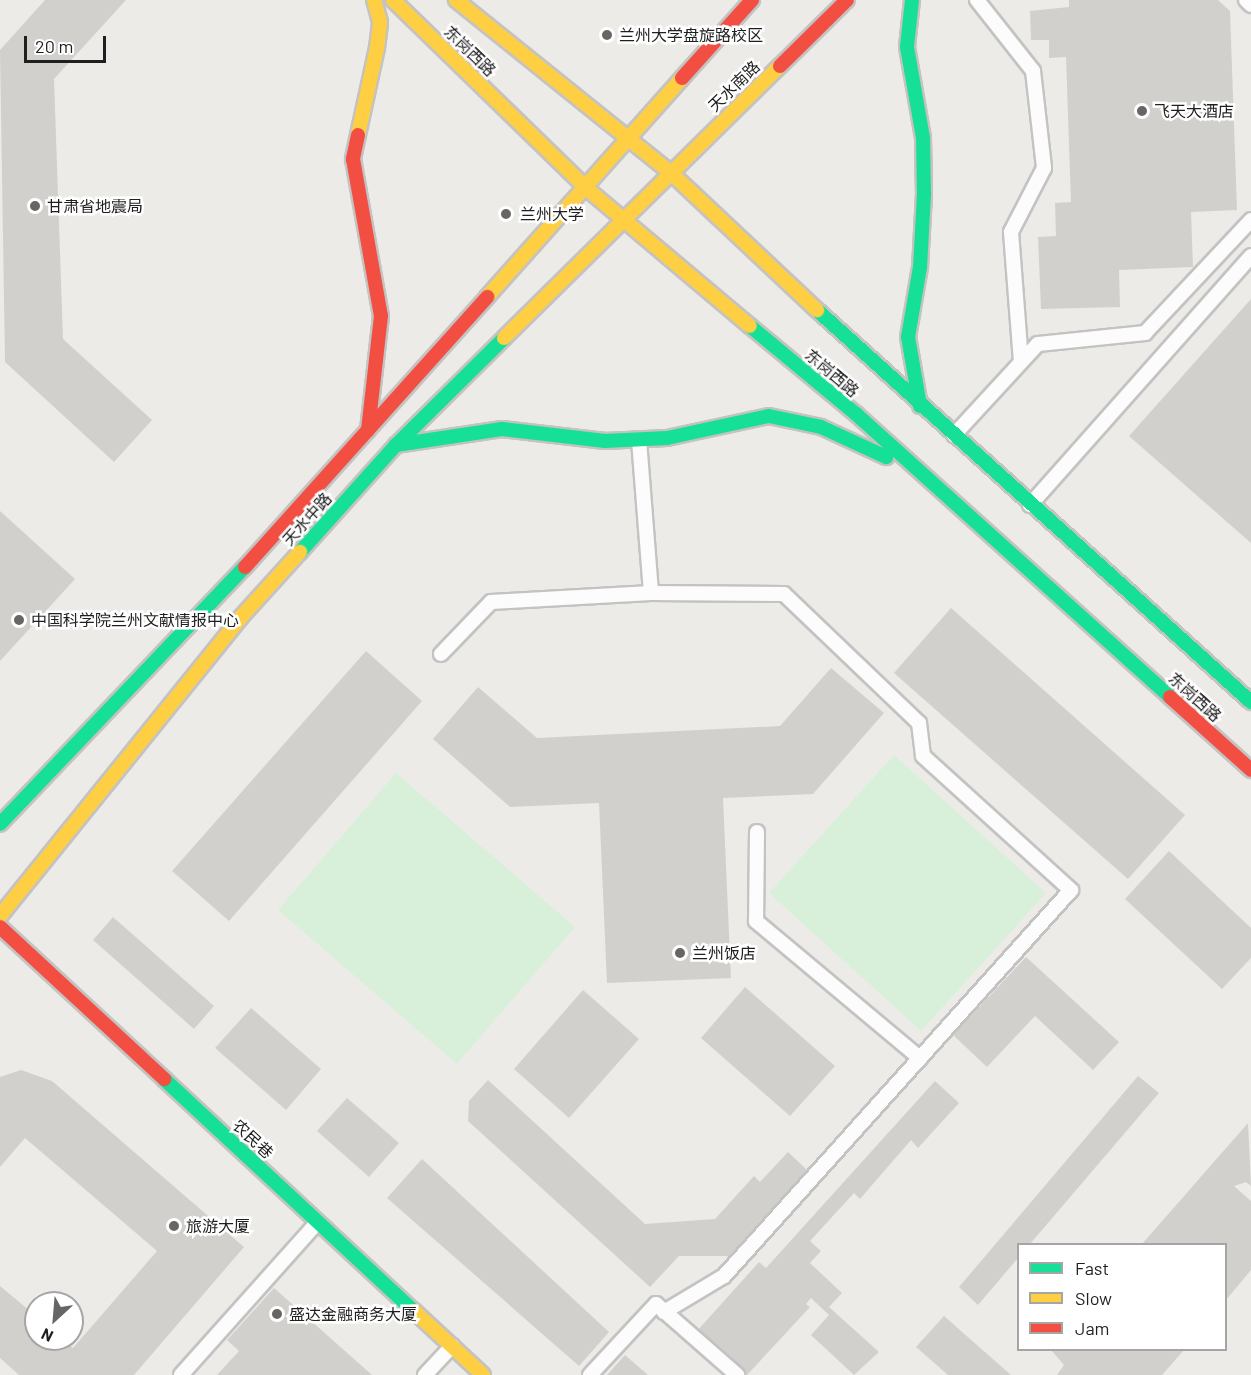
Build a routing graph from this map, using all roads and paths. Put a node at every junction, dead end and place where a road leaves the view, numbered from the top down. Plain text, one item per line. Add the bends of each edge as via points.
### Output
1 (374, 0) edge
2 (393, 0) edge
3 (456, 0) edge
4 (752, 0) edge
5 (847, 0) edge
6 (912, 0) edge
7 (977, 0) edge
8 (1246, 0) edge
9 (1251, 5) edge
10 (629, 137) junction
11 (670, 172) junction
12 (586, 188) junction
13 (1251, 220) edge
14 (627, 222) junction
15 (1251, 256) edge
16 (1021, 361) junction
17 (921, 406) junction
18 (368, 430) junction
19 (954, 435) junction
20 (639, 440) junction
21 (396, 445) junction
22 (1030, 505) junction
23 (966, 514) junction
24 (651, 593) junction
25 (441, 654) dead end
26 (1251, 702) edge
27 (1251, 770) edge
28 (0, 824) edge
29 (758, 832) dead end
30 (0, 916) edge
31 (0, 927) edge
32 (921, 1058) junction
33 (318, 1222) junction
34 (664, 1312) junction
35 (452, 1346) junction
36 (181, 1375) edge
37 (425, 1375) edge
38 (483, 1375) edge
39 (590, 1375) edge
40 (737, 1375) edge

1 - 18 main road via 380,22 376,56 353,159 381,316
2 - 12 main road, 东岗西路
3 - 10 main road, 东岗西路
4 - 10 main road
5 - 11 main road, 天水南路
6 - 17 main road via 907,47 923,138 924,194 920,267 908,337
7 - 16 lane via 1033,71 1044,168 1011,232
8 - 9 lane
10 - 11 main road, 东岗西路
10 - 12 main road, 天水中路
11 - 14 main road, 天水中路
11 - 17 main road, 东岗西路
12 - 14 main road, 东岗西路
12 - 18 main road, 天水中路
13 - 16 lane via 1145,333 1038,344
14 - 21 main road, 天水中路
14 - 23 main road, 东岗西路
15 - 22 lane
16 - 19 lane
17 - 19 main road, 东岗西路
18 - 28 main road, 天水中路 via 218,597
19 - 22 main road, 东岗西路
20 - 21 main road via 502,429
20 - 23 main road via 667,438 744,419 797,419 866,445
20 - 24 lane
21 - 30 main road, 天水中路 via 241,617
22 - 26 main road, 东岗西路
23 - 27 main road, 东岗西路
24 - 25 lane via 491,602
24 - 32 lane via 784,594 919,723 923,756 1071,890
29 - 32 lane via 756,921
31 - 33 main road, 农民巷
32 - 34 lane via 724,1276
33 - 35 main road, 农民巷
33 - 36 lane
34 - 39 lane via 656,1304
34 - 40 lane
35 - 37 lane
35 - 38 main road, 农民巷

